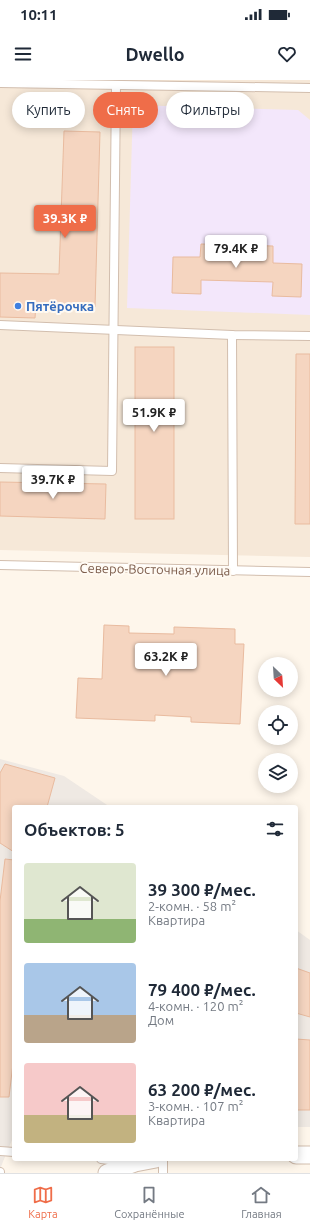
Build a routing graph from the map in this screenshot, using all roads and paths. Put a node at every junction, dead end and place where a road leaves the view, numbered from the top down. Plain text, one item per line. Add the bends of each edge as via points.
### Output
1 (0, 83) edge
2 (116, 85) junction
3 (310, 88) edge
4 (0, 326) edge
5 (114, 330) junction
6 (232, 335) junction
7 (310, 336) edge
8 (0, 468) edge
9 (0, 566) edge
10 (233, 571) junction
11 (310, 572) edge
12 (0, 1151) edge
13 (12, 1152) edge
14 (298, 1155) edge
15 (310, 1155) edge
16 (133, 1161) edge
17 (149, 1162) edge
18 (107, 1173) edge
19 (163, 1173) edge

1 - 2 lane
2 - 3 lane
2 - 5 lane
4 - 5 lane
5 - 6 lane
5 - 8 lane via 112,471
6 - 7 lane
6 - 10 lane
9 - 10 lane, Северо-Восточная улица
10 - 11 lane, Северо-Восточная улица
12 - 13 lane
14 - 15 street
16 - 17 lane
17 - 18 street
17 - 19 lane

